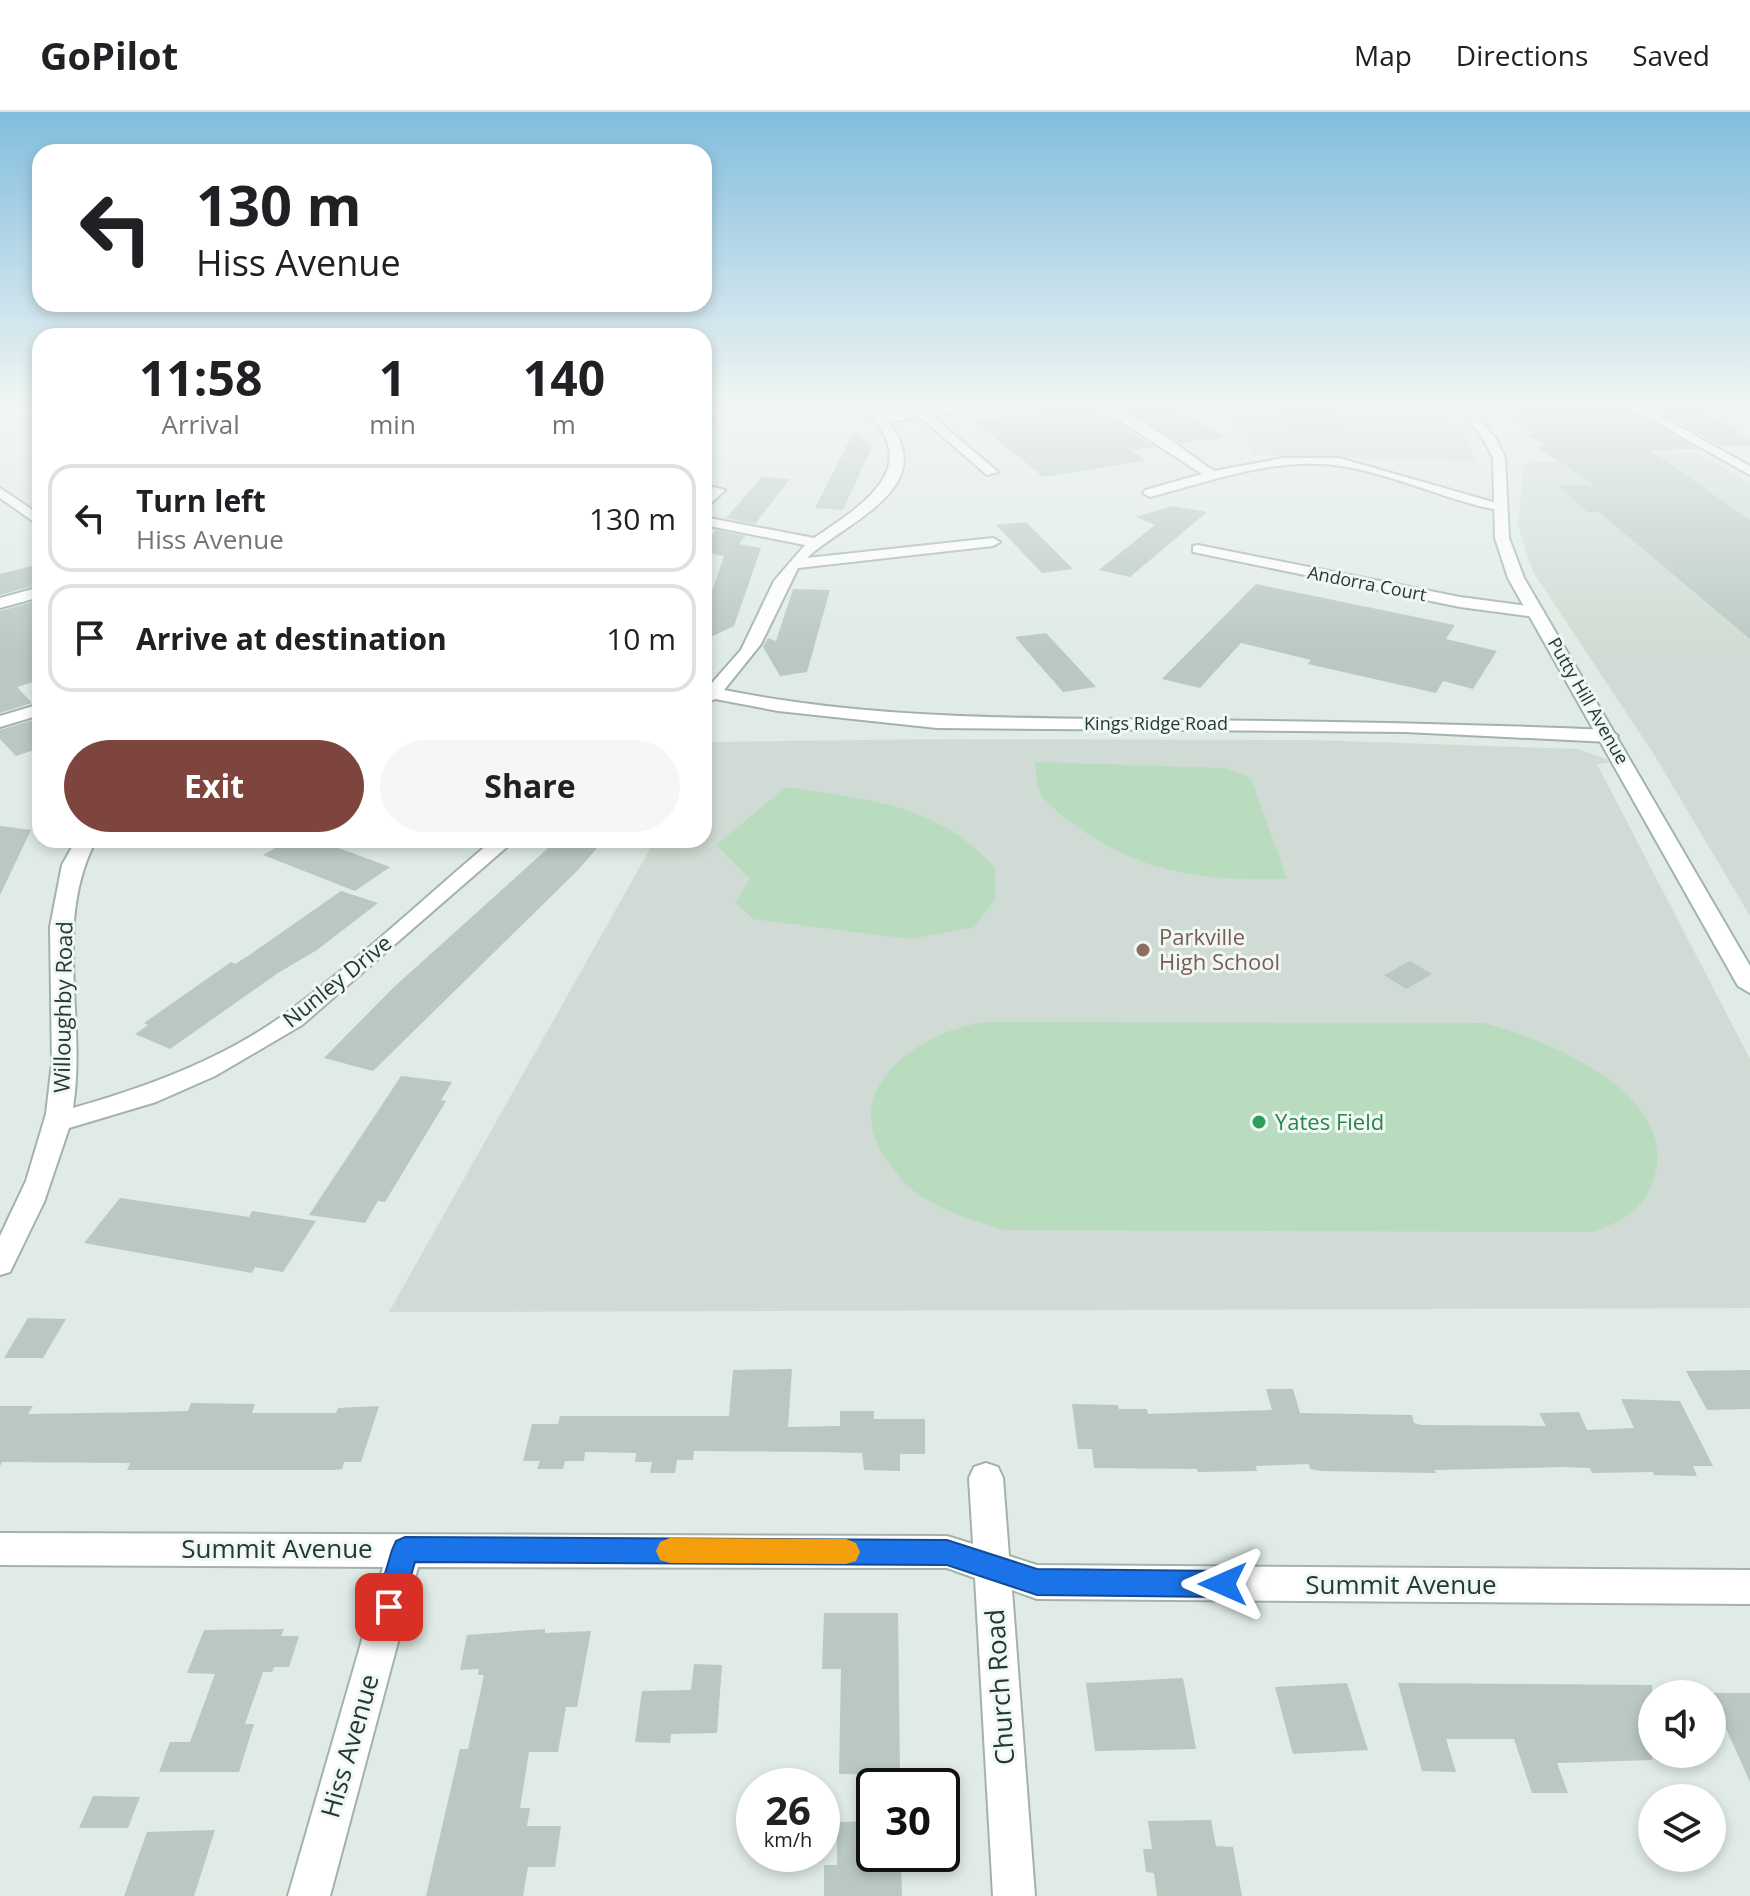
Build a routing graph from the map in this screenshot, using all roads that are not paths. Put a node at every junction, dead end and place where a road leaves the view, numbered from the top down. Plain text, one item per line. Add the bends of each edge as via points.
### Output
1 (884, 489) edge
2 (1163, 489) edge
3 (1426, 489) edge
4 (1500, 489) edge
5 (718, 490) dead end
6 (0, 492) edge
7 (1150, 493) dead end
8 (712, 497) edge
9 (1500, 506) junction
10 (32, 516) edge
11 (712, 523) edge
12 (813, 542) junction
13 (993, 542) dead end
14 (1198, 549) dead end
15 (793, 564) junction
16 (32, 594) edge
17 (0, 603) edge
18 (1536, 612) junction
19 (712, 688) edge
20 (712, 695) edge
21 (32, 712) edge
22 (0, 722) edge
23 (1609, 736) junction
24 (82, 848) edge
25 (496, 848) edge
26 (1750, 986) edge
27 (58, 1122) junction
28 (0, 1264) edge
29 (986, 1478) dead end
30 (0, 1549) edge
31 (405, 1550) junction
32 (992, 1567) junction
33 (1750, 1587) edge
34 (309, 1896) edge
35 (1014, 1896) edge

1 - 12 street via 872,504
2 - 7 street
3 - 9 street
4 - 9 street, Putty Hill Avenue
5 - 8 street
6 - 10 street
9 - 18 street, Putty Hill Avenue via 1505,551
11 - 12 street
12 - 15 street
13 - 15 street
14 - 18 street, Andorra Court via 1460,602
15 - 19 street via 772,594 753,644
16 - 17 street
18 - 23 street, Putty Hill Avenue
20 - 23 street, Kings Ridge Road via 937,723 1405,727
21 - 22 street
23 - 26 street, Putty Hill Avenue
24 - 27 street, Willoughby Road via 65,899
25 - 27 street, Nunley Drive via 293,1020 206,1070 147,1096
27 - 28 street, Willoughby Road via 34,1192
29 - 32 street, Church Road
30 - 31 street, Summit Avenue
31 - 32 street, Summit Avenue via 947,1552
31 - 34 street, Hiss Avenue
32 - 33 street, Summit Avenue via 1037,1582
32 - 35 street, Church Road

